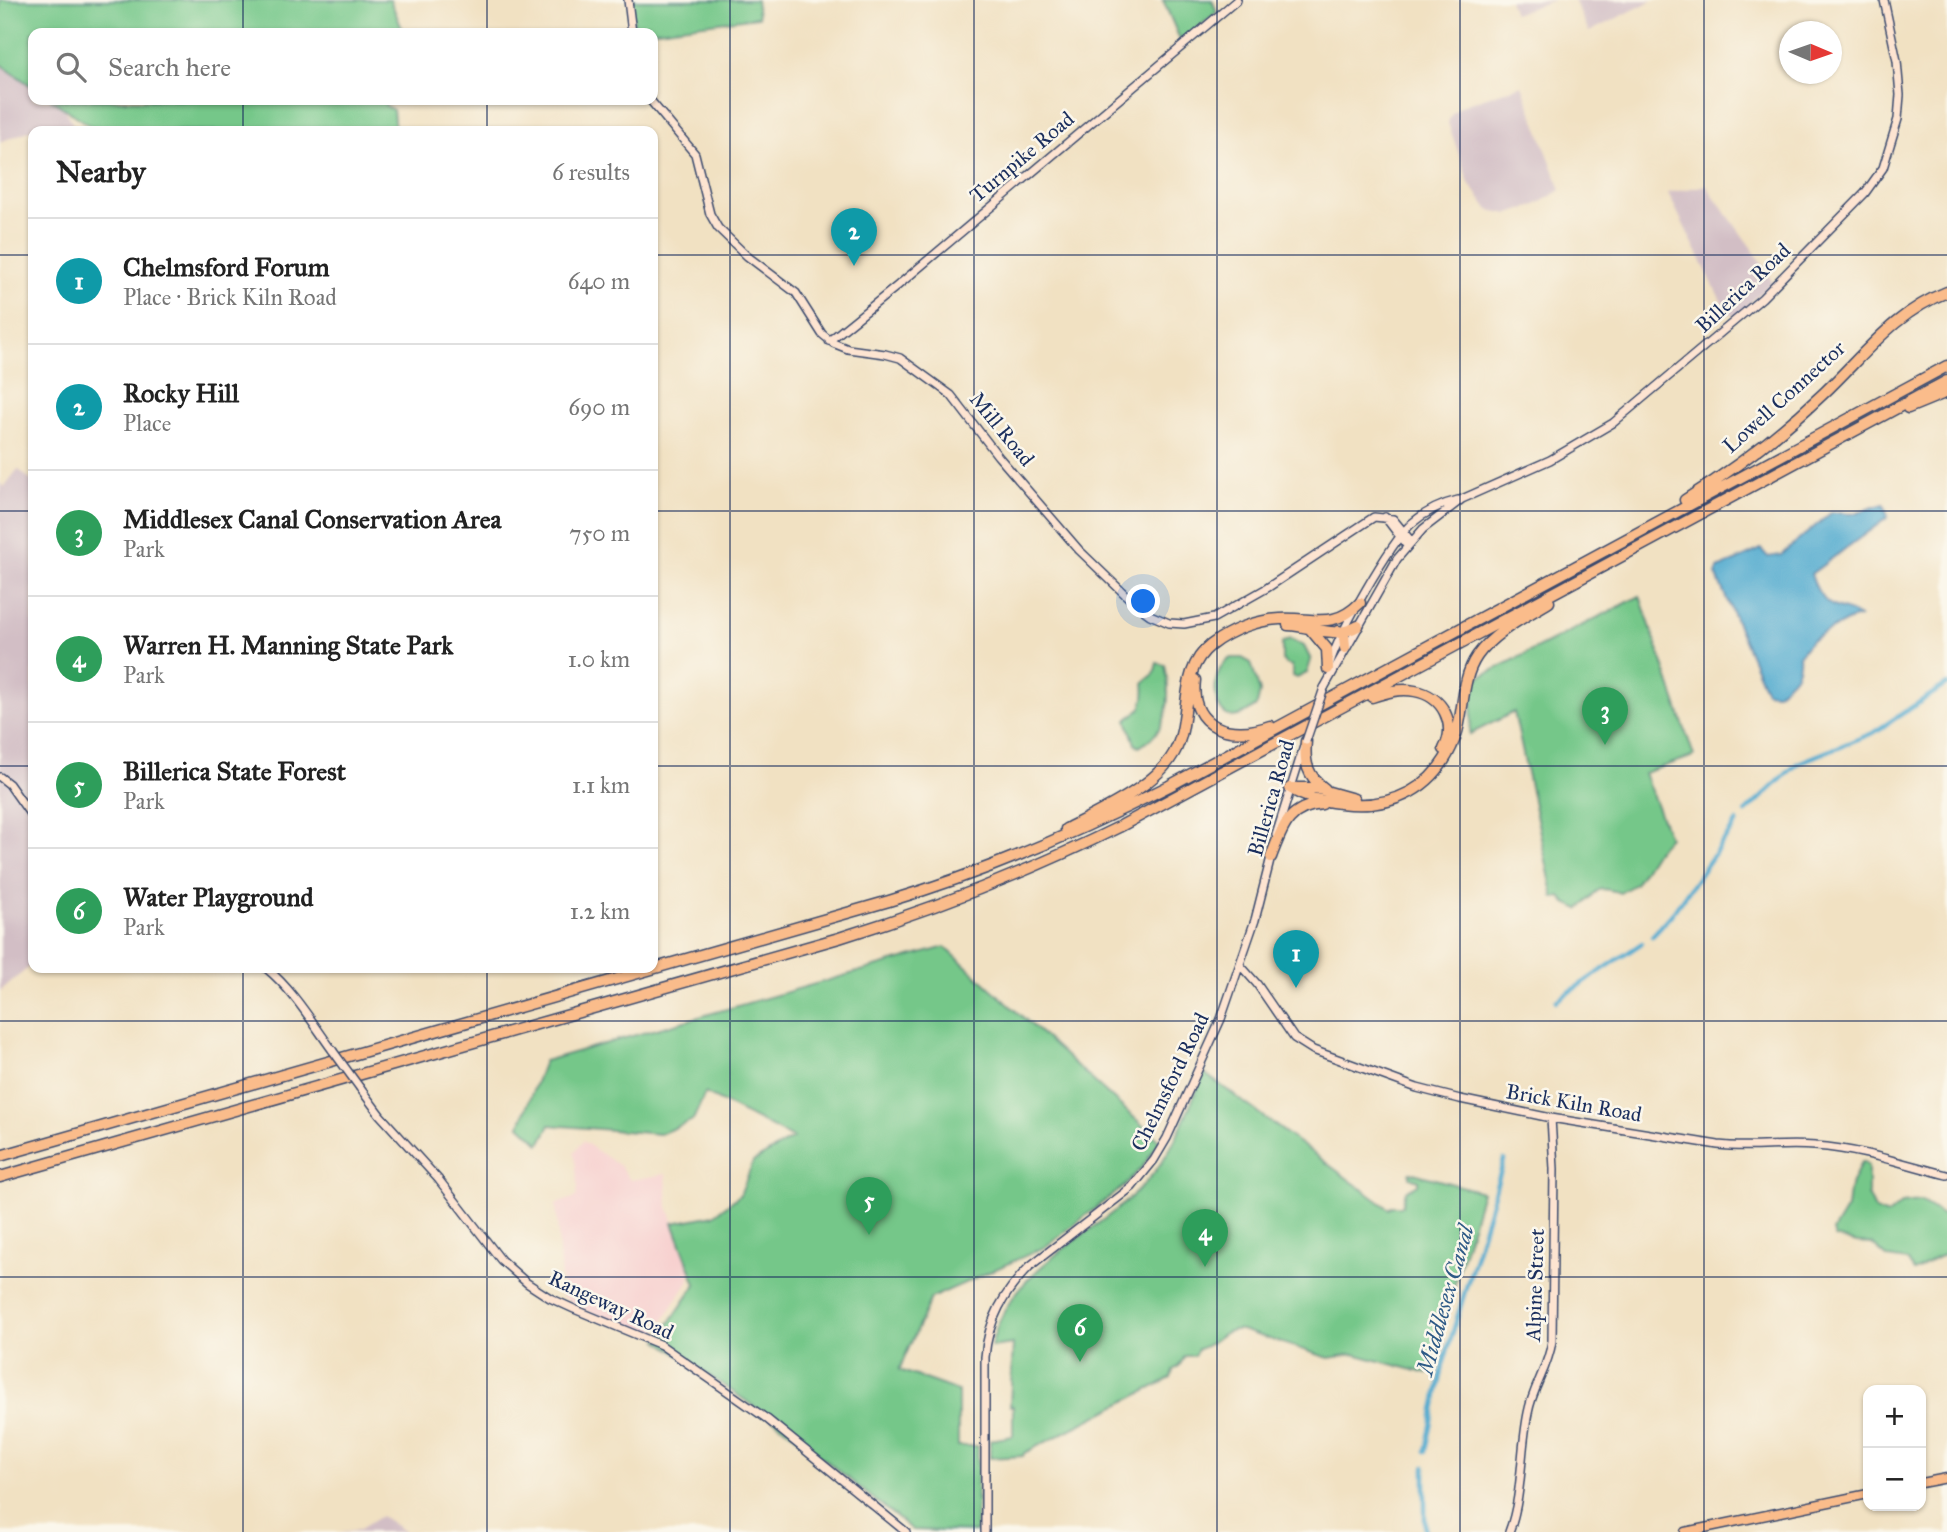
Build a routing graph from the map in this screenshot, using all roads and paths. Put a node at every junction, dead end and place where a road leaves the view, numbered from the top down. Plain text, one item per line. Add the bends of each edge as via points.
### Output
1 (628, 0) edge
2 (1237, 0) edge
3 (1884, 0) edge
4 (631, 28) edge
5 (654, 105) edge
6 (1947, 292) edge
7 (829, 341) junction
8 (1947, 366) edge
9 (1947, 381) edge
10 (1947, 392) edge
11 (1837, 440) junction
12 (1462, 499) junction
13 (1402, 534) junction
14 (1409, 544) junction
15 (1607, 549) junction
16 (1618, 558) junction
17 (1360, 603) junction
18 (1308, 623) junction
19 (1358, 626) junction
20 (1343, 633) junction
21 (1345, 648) junction
22 (1328, 669) junction
23 (1324, 688) junction
24 (1339, 709) junction
25 (1306, 711) junction
26 (1306, 741) junction
27 (0, 777) edge
28 (1290, 788) junction
29 (1328, 791) junction
30 (1335, 803) junction
31 (28, 811) edge
32 (1021, 854) junction
33 (1271, 857) junction
34 (1255, 920) joint
35 (1240, 965) junction
36 (658, 967) edge
37 (272, 973) edge
38 (639, 973) edge
39 (1551, 1118) junction
40 (0, 1156) edge
41 (1947, 1175) edge
42 (0, 1177) edge
43 (1947, 1478) edge
44 (1926, 1482) edge
45 (1863, 1495) edge
46 (906, 1532) edge
47 (985, 1532) edge
48 (1509, 1532) edge
49 (1685, 1532) edge

1 - 4 main road
2 - 7 main road, Turnpike Road
3 - 12 main road, Billerica Road via 1897,61 1898,119 1883,168 1865,193 1762,298 1613,424 1550,460
5 - 7 main road via 695,154 715,225 796,293
6 - 15 highway, Lowell Connector via 1896,321 1825,392 1750,457
7 - 13 main road, Mill Road via 897,357 947,391 1079,550 1142,609 1169,623 1194,624 1217,616 1374,517 1393,519
8 - 15 highway
9 - 11 highway
10 - 11 highway
11 - 16 highway
12 - 13 main road, Billerica Road via 1434,508
12 - 14 main road, Billerica Road
13 - 14 main road, Mill Road
13 - 17 main road, Billerica Road
14 - 19 main road, Billerica Road
15 - 25 highway
16 - 24 highway
16 - 30 highway via 1482,650 1467,679 1454,740 1423,783 1380,805
17 - 18 highway via 1340,618
17 - 20 main road, Billerica Road
18 - 20 highway
18 - 22 highway via 1327,649
18 - 25 highway via 1265,627 1226,642 1202,662 1194,688 1202,716 1226,731 1259,730
18 - 32 highway via 1290,618 1265,621 1209,646 1192,670 1182,731 1161,771
19 - 20 highway
19 - 21 main road, Billerica Road
20 - 21 highway
20 - 22 main road, Billerica Road
21 - 23 main road, Billerica Road
22 - 23 main road, Billerica Road
23 - 26 main road, Billerica Road, bridge
24 - 29 highway via 1381,693 1413,690 1437,700 1447,716 1449,734 1429,769 1397,794 1361,800
24 - 42 highway via 1072,850 909,916
25 - 32 highway via 1158,791
26 - 28 main road, Billerica Road
26 - 29 highway via 1308,773
27 - 31 main road
28 - 29 highway
28 - 30 highway
28 - 33 main road, Billerica Road
30 - 33 highway via 1310,805 1294,813 1284,824
32 - 36 highway via 913,894
33 - 34 main road, Billerica Road
34 - 35 main road, Chelmsford Road
35 - 39 main road, Brick Kiln Road via 1294,1038 1313,1050 1417,1088
35 - 47 main road, Chelmsford Road via 1221,1019 1154,1160 1119,1198 1030,1266 996,1311 985,1357
37 - 46 main road, Rangeway Road, bridge via 380,1115 439,1180 501,1260 527,1283 567,1306 661,1345 767,1419
38 - 40 highway
39 - 41 main road, Brick Kiln Road via 1730,1147 1837,1148
39 - 48 main road, Alpine Street via 1552,1340 1546,1368 1530,1403
43 - 44 main road
45 - 49 main road

